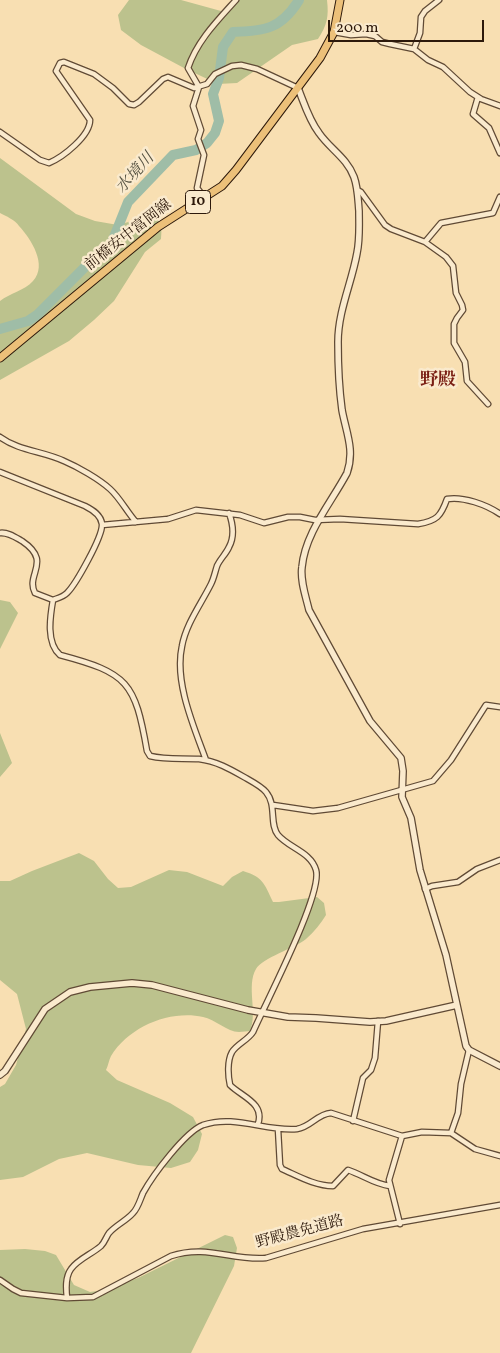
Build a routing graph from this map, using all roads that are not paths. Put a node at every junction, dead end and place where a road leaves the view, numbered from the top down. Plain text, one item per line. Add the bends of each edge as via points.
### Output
1 (236, 0) edge
2 (340, 0) edge
3 (439, 0) edge
4 (334, 32) junction
5 (414, 49) junction
6 (199, 87) junction
7 (298, 88) junction
8 (478, 96) junction
9 (500, 106) edge
10 (0, 132) edge
11 (500, 153) edge
12 (357, 190) junction
13 (204, 197) junction
14 (500, 197) edge
15 (493, 213) junction
16 (500, 217) edge
17 (426, 242) junction
18 (0, 358) edge
19 (488, 404) dead end
20 (0, 436) edge
21 (0, 472) edge
22 (229, 514) junction
23 (500, 514) edge
24 (320, 520) junction
25 (136, 522) junction
26 (102, 525) junction
27 (0, 533) edge
28 (53, 600) junction
29 (500, 707) edge
30 (206, 760) junction
31 (401, 790) junction
32 (273, 805) junction
33 (500, 860) edge
34 (425, 889) junction
35 (457, 1005) junction
36 (261, 1013) junction
37 (378, 1022) junction
38 (469, 1050) junction
39 (500, 1066) edge
40 (0, 1075) edge
41 (354, 1121) junction
42 (258, 1124) junction
43 (278, 1129) junction
44 (451, 1133) junction
45 (402, 1136) junction
46 (500, 1156) edge
47 (390, 1186) junction
48 (500, 1205) edge
49 (400, 1224) junction
50 (0, 1280) edge
51 (67, 1298) junction

1 - 6 street via 206,34 191,58 188,68
2 - 4 main road, 前橋安中富岡線 / 10
3 - 5 street via 421,16 420,33
4 - 5 street via 366,34 382,42
4 - 7 main road, 前橋安中富岡線 / 10
5 - 8 street
6 - 7 street via 207,84 215,74 241,65
6 - 10 street via 188,87 168,77 134,105 94,74 64,62 56,71 90,120 86,134 48,163
6 - 13 street via 193,106 201,130 198,139 204,155 197,188
7 - 12 street via 319,134 347,164
7 - 13 main road, 前橋安中富岡線 / 10 via 236,170 222,186
8 - 9 street
8 - 11 street via 474,114 489,128
12 - 17 street via 391,230
12 - 24 street via 358,252 338,340 342,411 349,435 350,463
13 - 18 main road, 前橋安中富岡線 / 10 via 158,227
14 - 15 street
15 - 16 street
15 - 17 street via 441,223
17 - 19 street via 446,257 452,266 456,293 462,305 454,324 454,343 466,362 467,381
20 - 25 street via 10,444 64,460 99,481 109,488
21 - 26 street via 95,511
22 - 24 street via 264,523 288,517
22 - 25 street via 196,510 168,519
22 - 30 street via 233,532 229,547 191,623 180,661 190,714
23 - 24 street via 455,497 446,498 442,513 431,522
24 - 31 street via 310,536 301,569 309,610 370,721 401,758
25 - 26 street
26 - 28 street via 85,568 68,592
27 - 28 street via 14,536 33,551 37,562 32,589 34,593
28 - 30 street via 51,635 55,651 104,668 123,682 139,710 150,756
29 - 31 street via 486,706 451,760 433,781
30 - 32 street via 253,782 266,792
31 - 32 street via 338,808 313,811
31 - 34 street via 411,818
32 - 36 street via 277,834 311,862 317,878 308,910
33 - 34 street via 477,869 458,882
34 - 35 street via 446,955
35 - 37 street
35 - 38 street
36 - 37 street
36 - 40 street via 152,985 132,983 90,987 70,992 45,1009
36 - 42 street via 250,1038 232,1052 229,1069 230,1086 253,1102 259,1112
37 - 41 street via 375,1058 371,1070 363,1078
38 - 39 street
38 - 44 street via 458,1113
41 - 43 street via 328,1113 304,1127
41 - 45 street
42 - 43 street
42 - 51 street via 216,1122 190,1134 150,1182 133,1214 110,1233 102,1245 71,1269 67,1278
43 - 47 street via 282,1169 326,1186 333,1186 348,1170
44 - 45 street via 422,1132
44 - 46 street via 475,1149
45 - 47 street via 390,1175
47 - 49 street
48 - 49 street, 野殿農免道路
49 - 51 street, 野殿農免道路 via 343,1234 266,1258 203,1251 181,1252 93,1297
50 - 51 street, 野殿農免道路 via 21,1293

